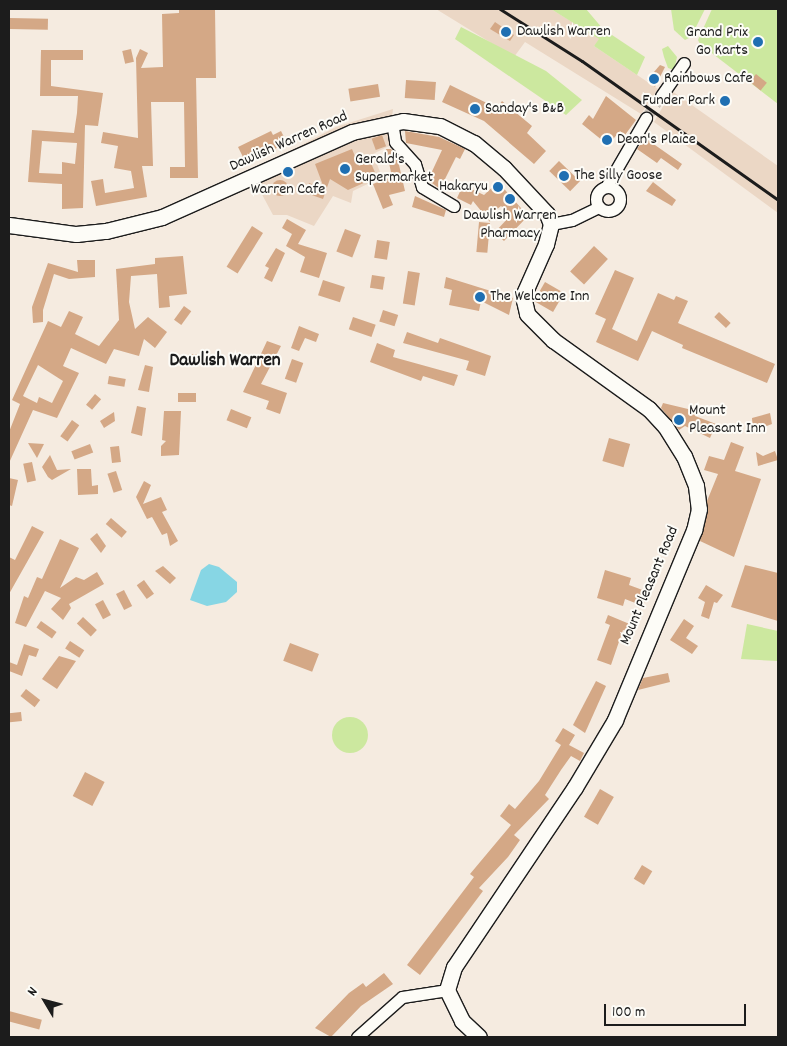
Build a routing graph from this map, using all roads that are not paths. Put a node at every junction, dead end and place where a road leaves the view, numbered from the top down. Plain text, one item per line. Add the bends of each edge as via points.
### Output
1 (684, 63) dead end
2 (661, 96) tunnel mouth
3 (646, 118) tunnel mouth
4 (392, 122) junction
5 (606, 187) junction
6 (454, 206) dead end
7 (599, 207) junction
8 (551, 224) junction
9 (9, 226) edge
10 (446, 990) junction
11 (357, 1037) edge
12 (479, 1037) edge

1 - 2 street
3 - 5 street
4 - 6 street via 395,142 415,164 422,187
4 - 8 street, Dawlish Warren Road via 440,126 474,142 522,185
4 - 9 street, Dawlish Warren Road via 352,132 162,217 106,231 76,234
5 - 7 street via 597,195
5 - 7 street via 616,190 620,203 612,211
7 - 8 street via 572,220
8 - 10 street, Mount Pleasant Road via 543,253 525,286 523,296 527,314 553,340 649,409 665,426 684,456 696,486 698,509 694,530 615,720 576,787 459,955
10 - 11 street via 402,997
10 - 12 street via 462,1021

